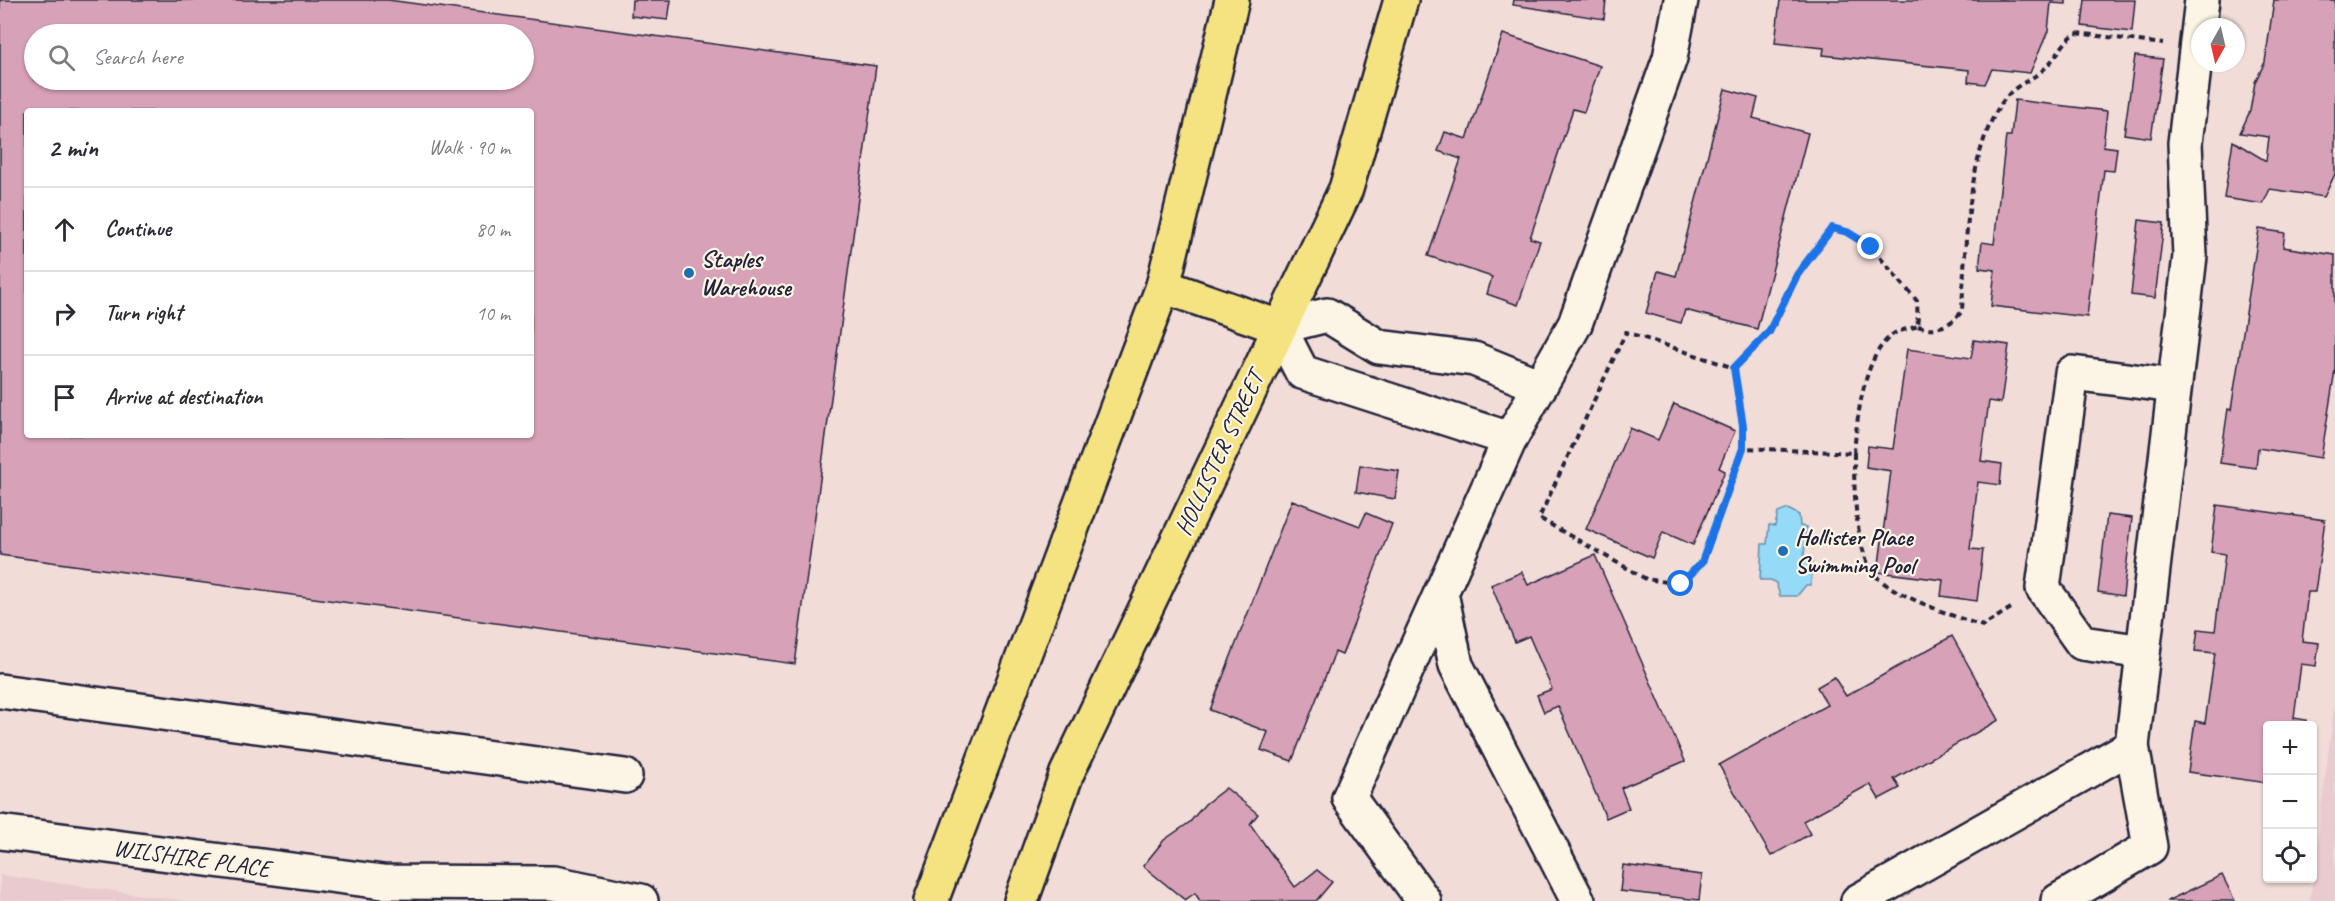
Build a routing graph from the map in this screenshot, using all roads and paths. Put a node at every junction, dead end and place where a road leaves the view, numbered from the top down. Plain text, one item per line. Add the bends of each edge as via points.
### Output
1 (1232, 0) edge
2 (1401, 0) edge
3 (1681, 0) edge
4 (2202, 0) edge
5 (2199, 18) edge
6 (2191, 47) edge
7 (2192, 72) edge
8 (1163, 286) junction
9 (1918, 326) junction
10 (1279, 327) junction
11 (1734, 368) junction
12 (1539, 386) junction
13 (2174, 386) junction
14 (1510, 439) junction
15 (1743, 448) junction
16 (1854, 453) junction
17 (2043, 588) junction
18 (1441, 593) junction
19 (2143, 652) junction
20 (0, 691) edge
21 (2132, 746) junction
22 (625, 776) dead end
23 (0, 832) edge
24 (383, 882) junction
25 (442, 901) edge
26 (641, 901) edge
27 (931, 901) edge
28 (1021, 901) edge
29 (1424, 901) edge
30 (1578, 901) edge
31 (1858, 901) edge
32 (2058, 901) edge

1 - 8 main road
2 - 10 main road, HOLLISTER STREET via 1346,189
3 - 12 street via 1670,58 1575,324
4 - 5 street
6 - 9 path via 2076,33 2045,69 2010,93 1994,115 1972,188 1962,311 1944,326
7 - 13 street via 2185,142 2190,256
8 - 10 main road
8 - 27 main road
9 - 11 path via 1917,301 1871,247 1832,228 1797,275 1769,332
9 - 16 path via 1893,334 1877,352 1857,421
10 - 12 street via 1327,315 1379,347 1474,359
10 - 14 street via 1302,372
10 - 28 main road, HOLLISTER STREET via 1067,773
11 - 15 path
11 - 15 path via 1626,332 1539,518 1646,579 1681,584 1702,562
12 - 14 street
13 - 17 street via 2072,373
13 - 19 street
14 - 18 street
15 - 16 path
16 - 17 path via 1859,536 1877,577 1943,612 1983,626
17 - 19 street via 2082,643
18 - 29 street via 1349,798
18 - 30 street via 1456,665
19 - 21 street
20 - 22 street
21 - 31 street
21 - 32 street via 2150,847
23 - 24 street, WILSHIRE PLACE
24 - 25 street, WILSHIRE PLACE
24 - 26 street, WILSHIRE PLACE via 554,883

